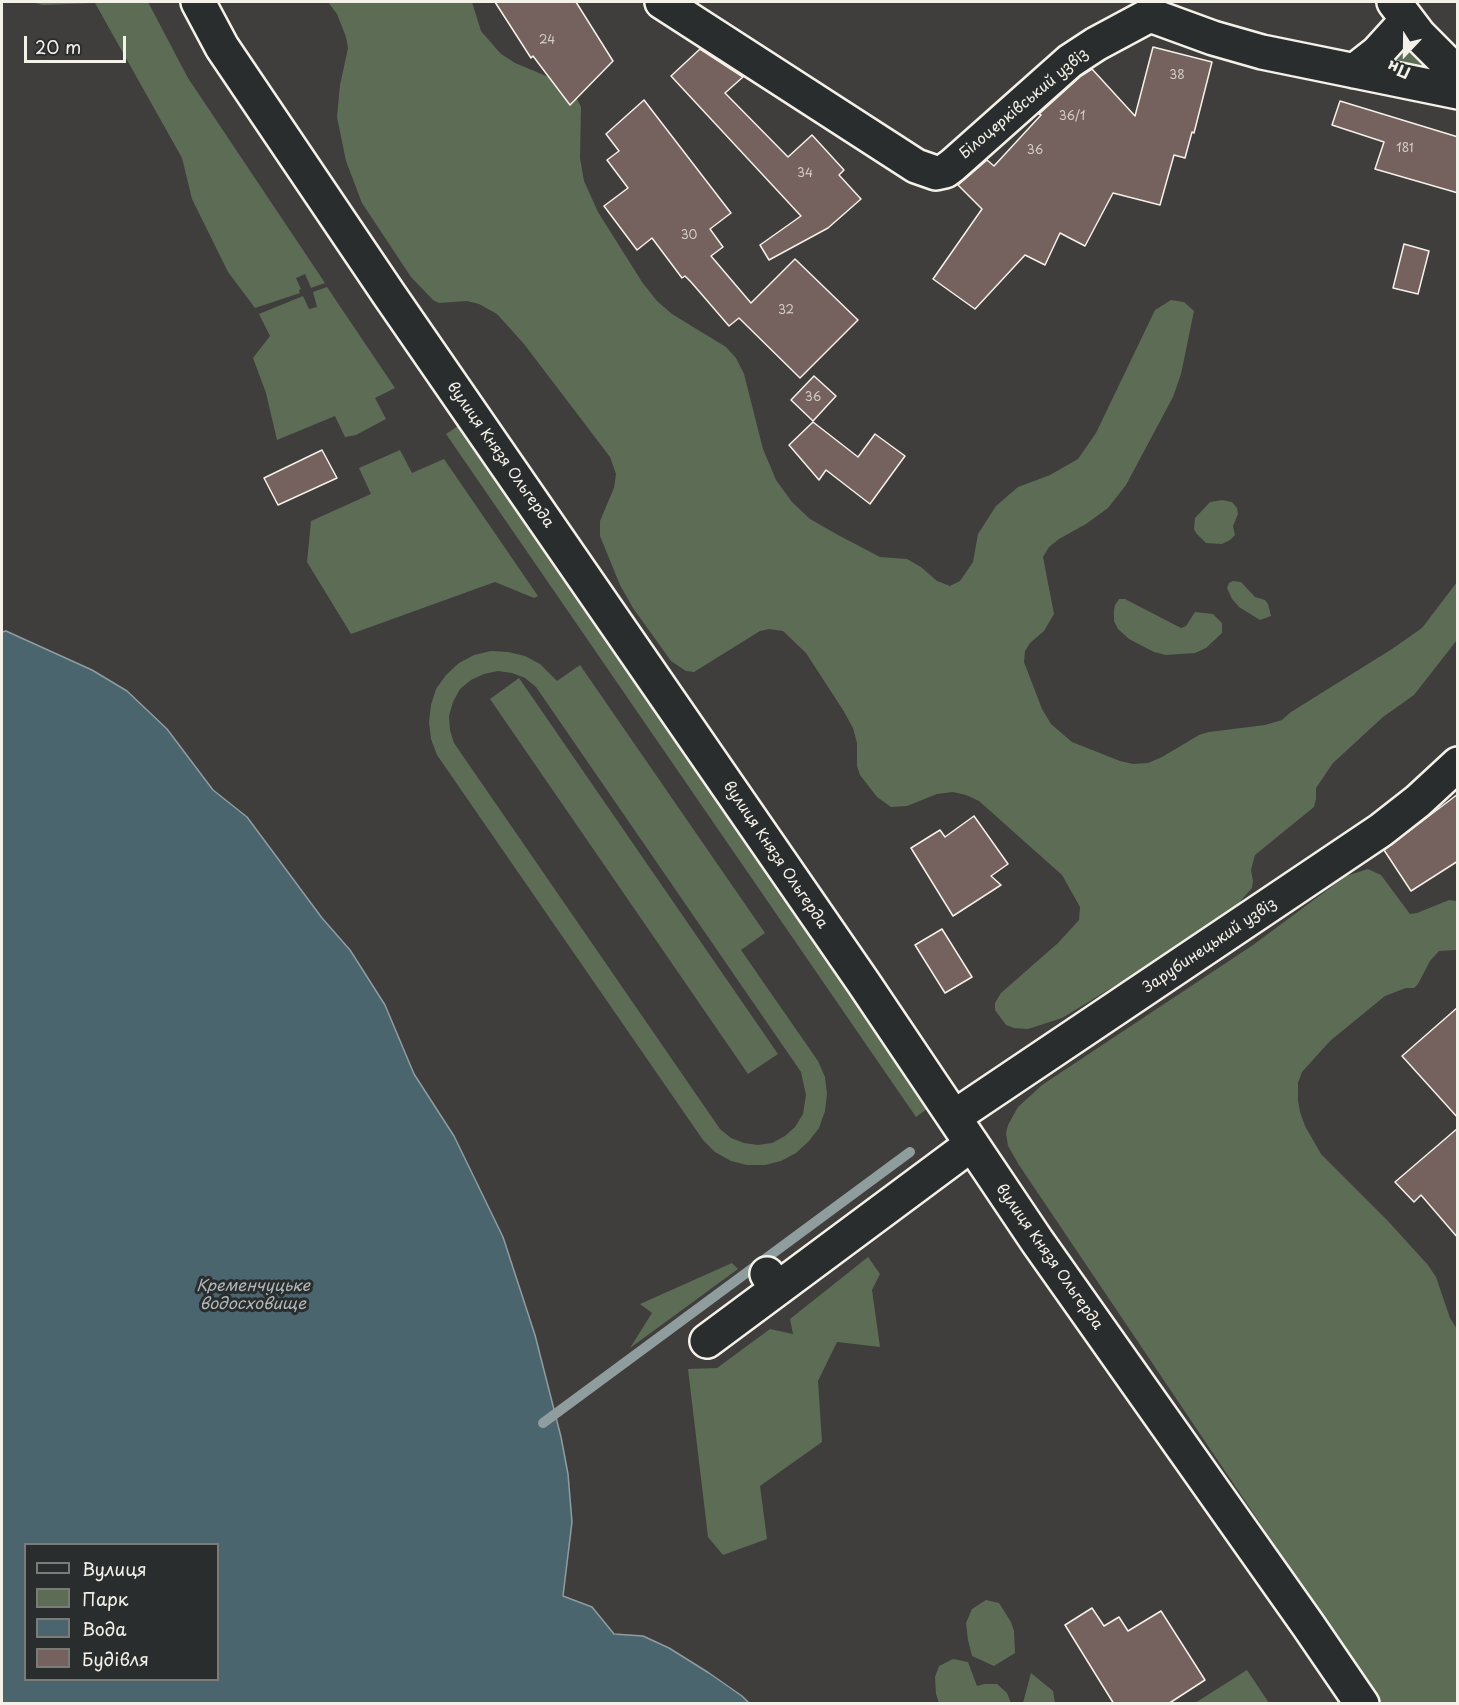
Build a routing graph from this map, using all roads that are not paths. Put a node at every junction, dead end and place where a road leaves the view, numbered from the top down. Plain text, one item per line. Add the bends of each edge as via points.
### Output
1 (198, 2) edge
2 (662, 2) edge
3 (1400, 11) edge
4 (1354, 71) junction
5 (1458, 74) edge
6 (1458, 92) edge
7 (1458, 764) edge
8 (954, 1117) junction
9 (972, 1144) junction
10 (707, 1341) dead end
11 (1362, 1704) edge

1 - 8 street, вулиця Князя Ольгерда via 222,47 276,128
2 - 4 street, Білоцерківський узвіз via 916,166 936,173 945,171 1071,61 1150,15 1262,52
3 - 4 street via 1377,53
3 - 5 street
4 - 6 street, Білоцерківський узвіз
7 - 8 street, Зарубинецький узвіз via 1374,835
8 - 9 street, вулиця Князя Ольгерда
9 - 10 street via 772,1281
9 - 11 street, вулиця Князя Ольгерда

